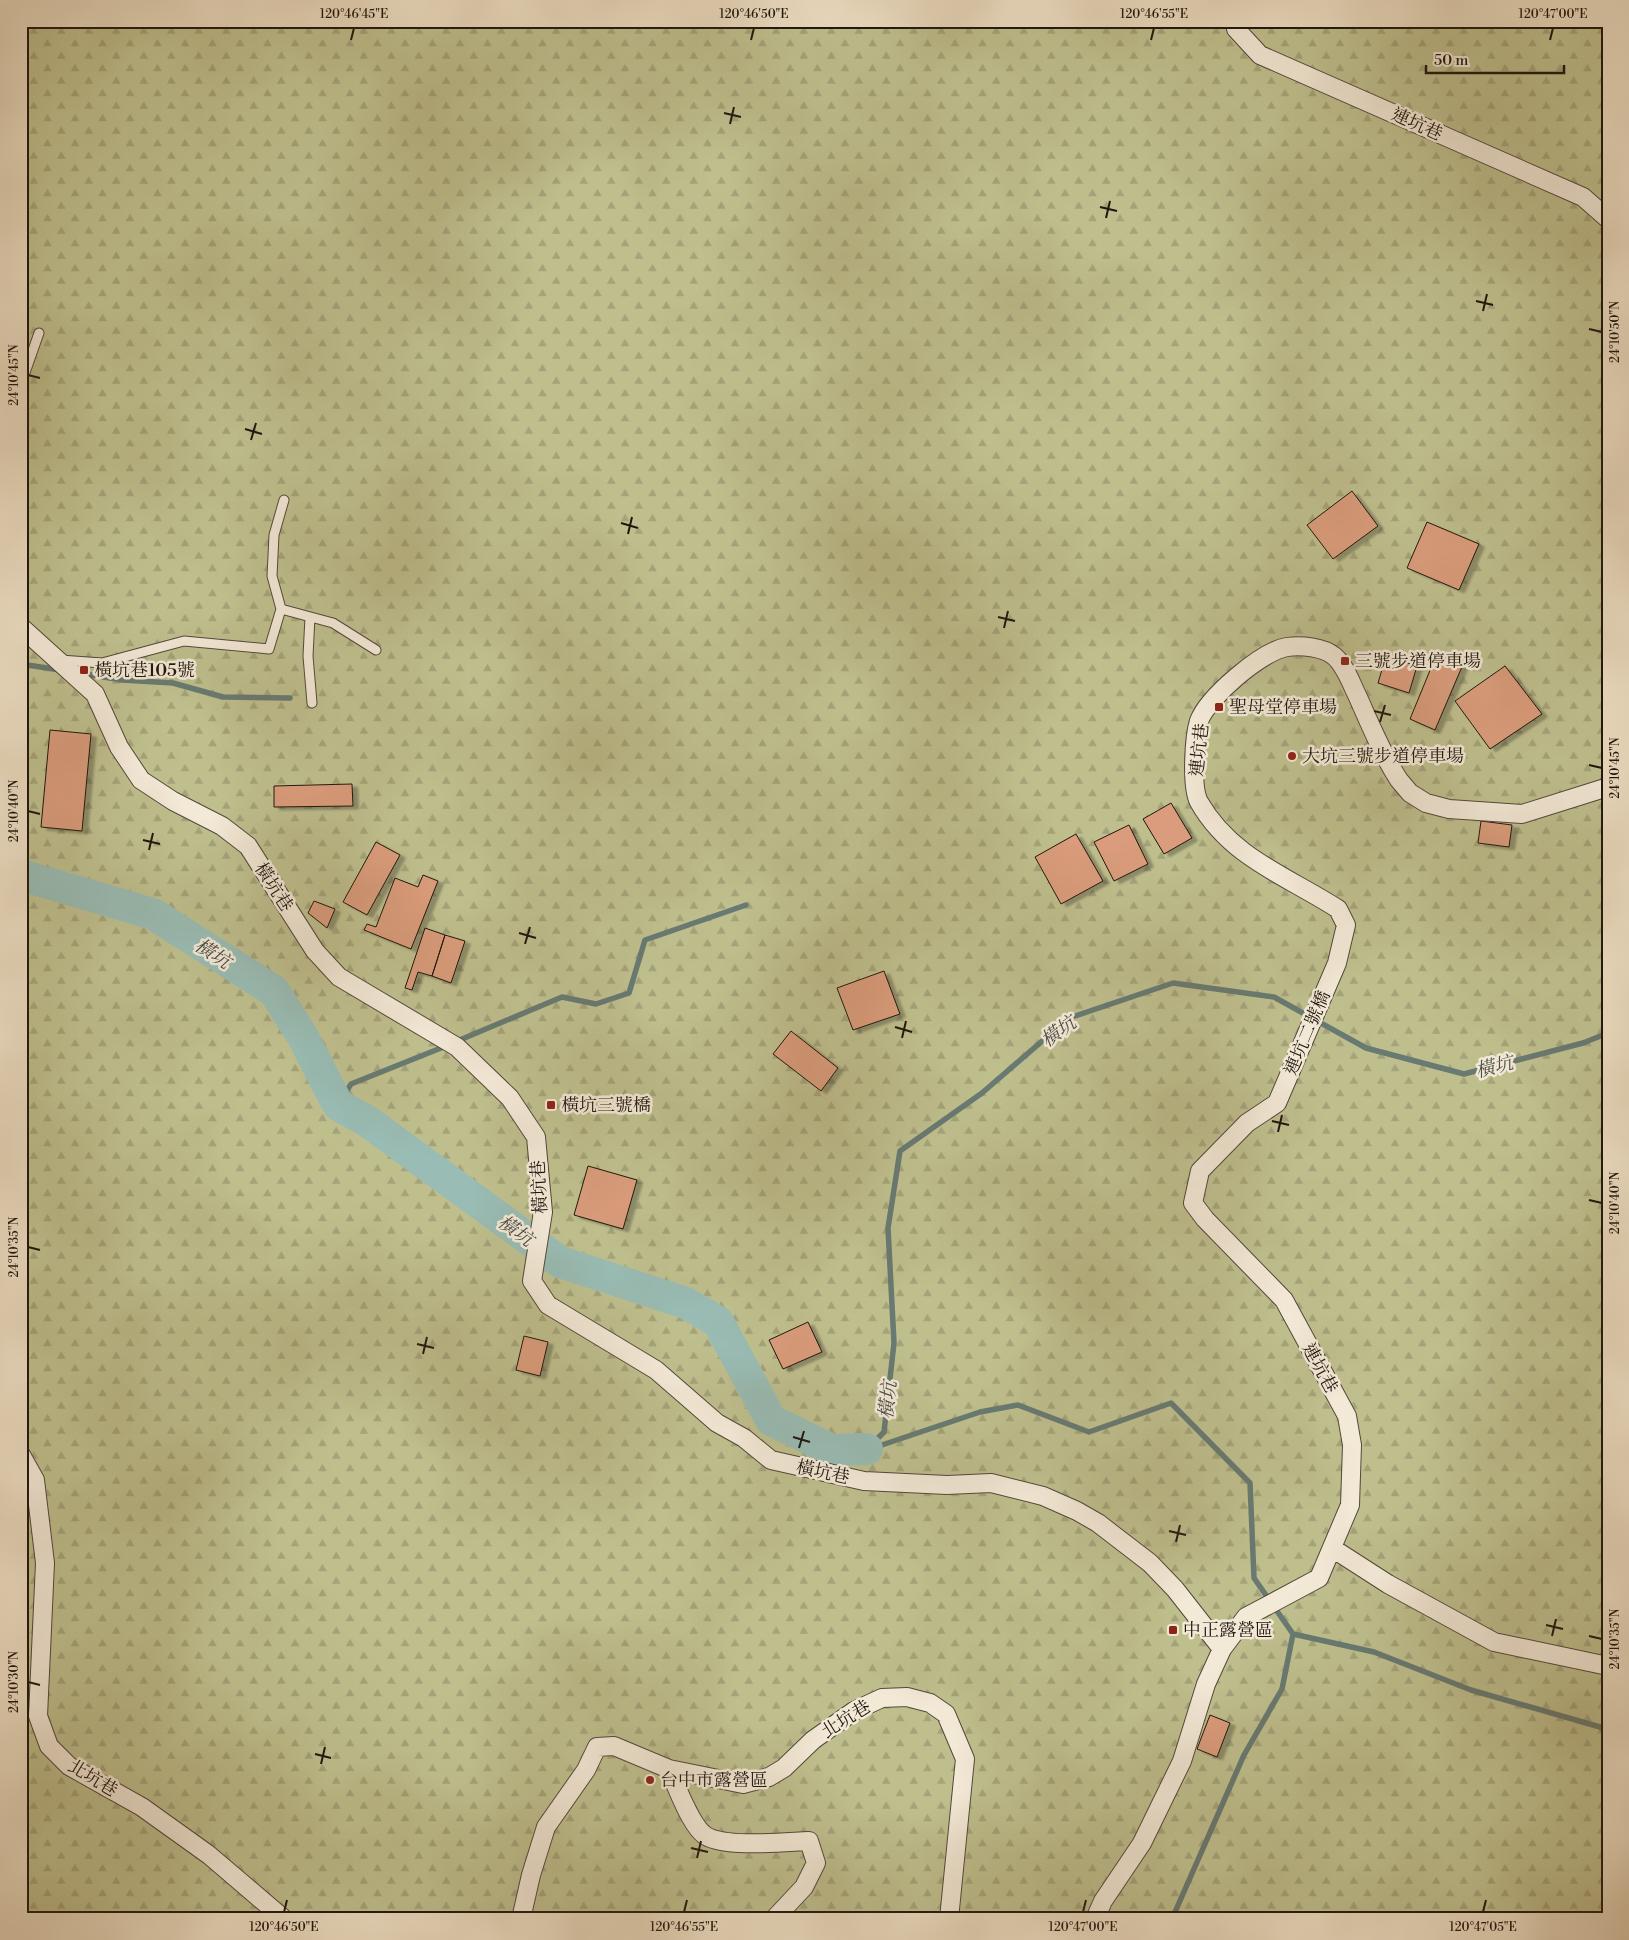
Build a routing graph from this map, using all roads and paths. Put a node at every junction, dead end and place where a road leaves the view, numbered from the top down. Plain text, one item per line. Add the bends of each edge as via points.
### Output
1 (1234, 21) edge
2 (1608, 219) edge
3 (39, 333) dead end
4 (22, 380) edge
5 (284, 500) dead end
6 (281, 609) junction
7 (310, 617) junction
8 (21, 627) edge
9 (376, 650) dead end
10 (58, 660) junction
11 (312, 703) dead end
12 (1608, 786) edge
13 (1337, 963) joint
14 (1277, 1103) joint
15 (21, 1455) edge
16 (1332, 1548) junction
17 (1222, 1649) junction
18 (1608, 1666) edge
19 (669, 1769) junction
20 (280, 1917) edge
21 (522, 1919) edge
22 (774, 1919) edge
23 (950, 1919) edge
24 (1095, 1919) edge

1 - 2 street, 連坑巷 via 1236,29 1260,56 1583,196
3 - 4 lane
5 - 6 lane via 274,535 272,576
6 - 7 lane
6 - 10 lane via 269,648 184,642 102,663
7 - 9 lane via 333,624
7 - 11 lane via 308,656
8 - 10 street, 橫坑巷
10 - 17 street, 橫坑巷 via 95,694 119,747 141,780 222,826 248,846 315,950 339,977 457,1047 510,1098 536,1137 543,1212 532,1281 548,1305 656,1370 717,1423 744,1438 771,1460 864,1481 947,1485 991,1483 1043,1496 1077,1511 1150,1563
12 - 13 street, 連坑巷 via 1522,814 1449,809 1426,804 1410,793 1391,768 1348,675 1334,656 1310,647 1286,647 1258,661 1219,691 1200,720 1193,772 1198,801 1221,833 1241,852 1338,909 1346,925
13 - 14 street, 連坑二號橋
14 - 16 street, 連坑巷 via 1246,1123 1200,1171 1193,1203 1205,1220 1284,1300 1347,1416 1352,1445 1350,1505
15 - 20 street, 北坑巷 via 35,1480 45,1563 38,1716 48,1746 69,1766 142,1807 209,1856
16 - 17 street, 連坑巷 via 1319,1578 1246,1617
16 - 18 street via 1388,1584 1494,1642
17 - 24 street via 1206,1684 1182,1760 1142,1843 1103,1901
19 - 21 street, 北坑巷 via 614,1746 597,1747 586,1770 546,1827 530,1875
19 - 22 street via 687,1811 705,1836 735,1843 809,1841 816,1863 804,1887
19 - 23 street, 北坑巷 via 743,1784 769,1778 813,1740 854,1711 882,1698 907,1697 930,1703 946,1714 965,1759

